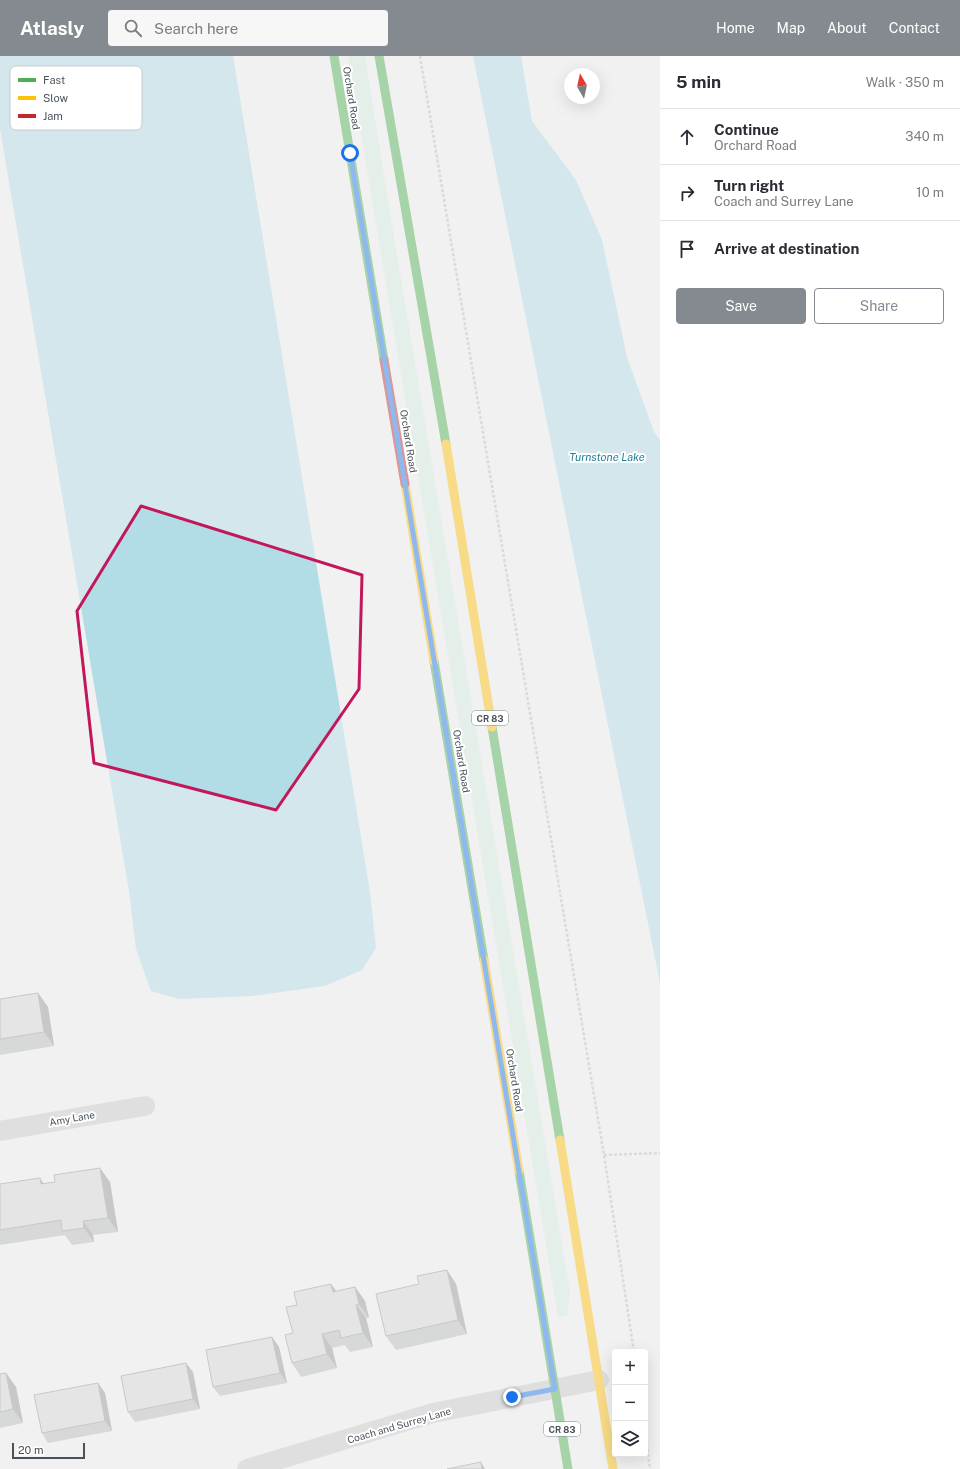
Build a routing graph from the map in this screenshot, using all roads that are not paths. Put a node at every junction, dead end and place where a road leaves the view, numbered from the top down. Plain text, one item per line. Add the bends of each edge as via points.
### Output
1 (334, 56) edge
2 (379, 56) edge
3 (145, 1106) dead end
4 (0, 1131) edge
5 (599, 1380) junction
6 (555, 1389) junction
7 (247, 1469) edge
8 (568, 1469) edge
9 (613, 1469) edge

1 - 6 main road, Orchard Road / CR 83
2 - 5 main road, CR 83 via 434,371
3 - 4 street, Amy Lane
5 - 6 street, Coach and Surrey Lane
5 - 9 main road, CR 83
6 - 7 street, Coach and Surrey Lane via 433,1413
6 - 8 main road, Orchard Road / CR 83

